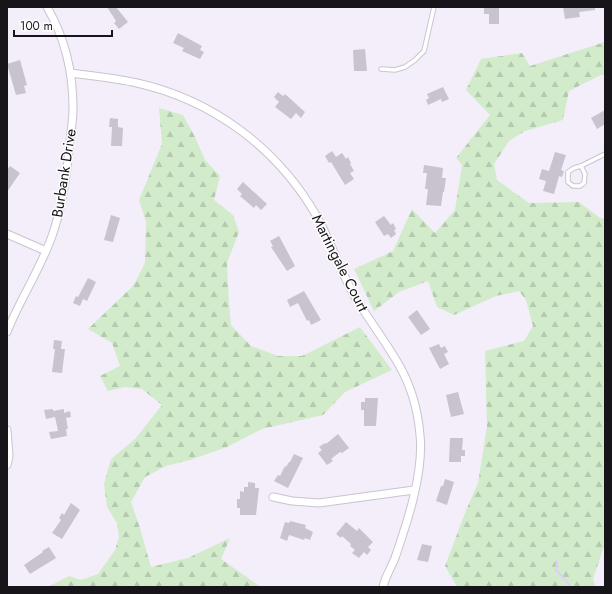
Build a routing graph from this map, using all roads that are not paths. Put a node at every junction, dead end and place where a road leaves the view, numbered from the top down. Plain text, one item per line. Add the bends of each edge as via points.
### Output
1 (47, 7) edge
2 (434, 7) edge
3 (381, 69) dead end
4 (71, 73) junction
5 (605, 154) edge
6 (581, 166) junction
7 (7, 234) edge
8 (46, 251) junction
9 (7, 332) edge
10 (7, 430) edge
11 (7, 465) edge
12 (414, 490) junction
13 (273, 497) dead end
14 (383, 587) edge

1 - 4 street, Burbank Drive via 62,38
2 - 3 lane via 424,51 405,67 395,70
4 - 8 street, Burbank Drive via 73,109 62,206
4 - 12 street, Martingale Court via 139,84 199,105 246,134 289,175 317,216 355,296 399,365 408,384 421,436 420,462
5 - 6 lane
6 - 6 lane via 568,172 568,182 573,186 584,183 585,174
7 - 8 street
8 - 9 street, Burbank Drive
10 - 11 street
12 - 13 street via 319,503
12 - 14 street, Martingale Court via 405,529

